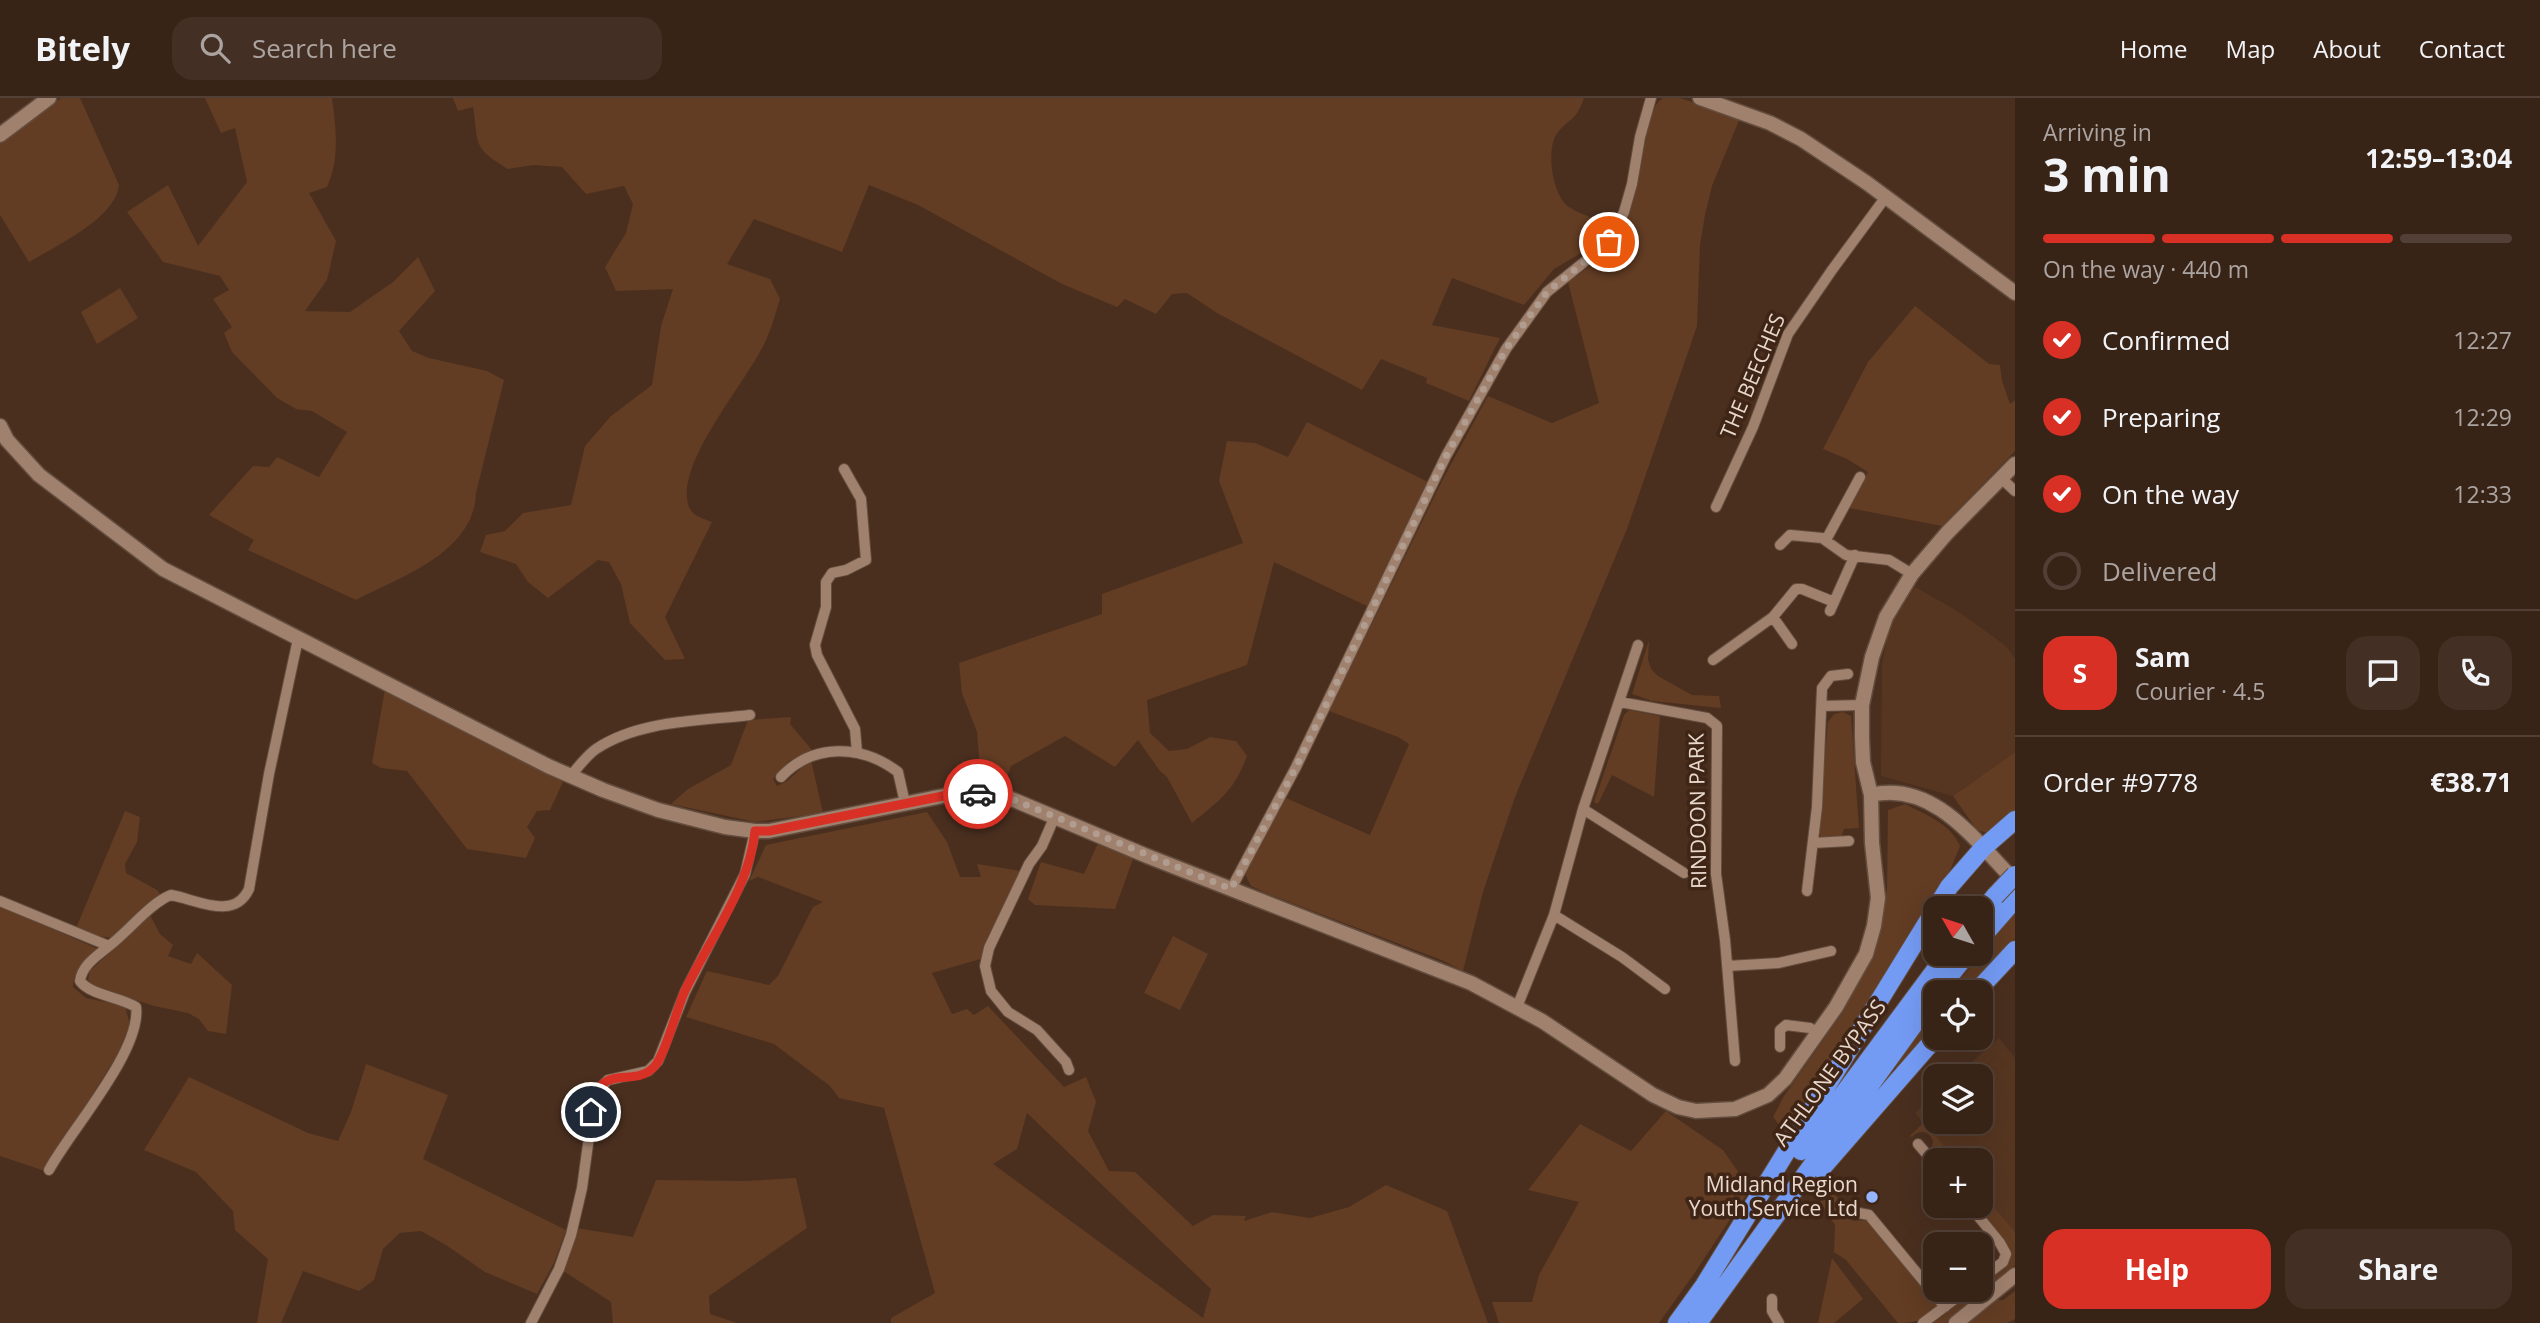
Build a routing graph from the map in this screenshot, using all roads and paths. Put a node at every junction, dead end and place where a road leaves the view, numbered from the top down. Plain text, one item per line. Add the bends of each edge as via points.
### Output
1 (49, 98) edge
2 (1651, 98) edge
3 (1699, 98) edge
4 (0, 135) edge
5 (1885, 198) junction
6 (2015, 293) edge
7 (0, 426) edge
8 (2015, 464) edge
9 (844, 469) dead end
10 (1860, 477) dead end
11 (2001, 478) junction
12 (2015, 491) edge
13 (1716, 507) dead end
14 (1826, 540) junction
15 (1780, 545) dead end
16 (1856, 555) junction
17 (1912, 574) junction
18 (1773, 617) junction
19 (298, 639) junction
20 (1792, 644) dead end
21 (1638, 645) dead end
22 (1713, 660) dead end
23 (1849, 674) dead end
24 (1620, 702) junction
25 (1862, 705) junction
26 (1822, 706) junction
27 (750, 715) dead end
28 (857, 751) junction
29 (570, 777) junction
30 (780, 777) dead end
31 (1871, 795) junction
32 (905, 803) junction
33 (1583, 809) junction
34 (1055, 816) junction
35 (2015, 820) edge
36 (755, 831) junction
37 (1850, 841) dead end
38 (1813, 843) junction
39 (1983, 848) junction
40 (1684, 873) dead end
41 (2015, 878) edge
42 (1231, 889) junction
43 (1807, 891) dead end
44 (0, 901) edge
45 (2005, 902) edge
46 (1554, 915) junction
47 (1993, 920) edge
48 (109, 946) junction
49 (2015, 950) edge
50 (1830, 951) dead end
51 (1727, 966) junction
52 (1938, 966) edge
53 (1957, 966) edge
54 (1946, 980) edge
55 (1987, 980) edge
56 (1665, 989) dead end
57 (1517, 1007) junction
58 (1923, 1011) edge
59 (1819, 1033) junction
60 (1780, 1047) dead end
61 (1925, 1050) edge
62 (1735, 1061) dead end
63 (1069, 1070) dead end
64 (1918, 1144) dead end
65 (1923, 1150) edge
66 (49, 1170) dead end
67 (1854, 1212) dead end
68 (1980, 1218) edge
69 (1991, 1232) edge
70 (1993, 1234) edge
71 (1993, 1270) edge
72 (2015, 1275) edge
73 (1705, 1284) junction
74 (1772, 1299) dead end
75 (1951, 1302) edge
76 (1945, 1307) junction
77 (531, 1323) edge
78 (1677, 1323) edge
79 (1698, 1323) edge
80 (1705, 1323) edge
81 (1779, 1323) edge
82 (1923, 1323) edge
83 (1956, 1323) edge

1 - 4 street
2 - 42 street via 1624,212 1609,242 1547,292 1506,349 1446,456 1296,767
3 - 5 street via 1790,133
5 - 6 street
5 - 13 street, THE BEECHES via 1788,334
7 - 19 street via 39,475 163,569
8 - 11 street
9 - 28 street via 861,499 866,560 832,573 826,582 826,607 815,645 855,729
10 - 14 street
11 - 12 street
11 - 17 street
14 - 15 street via 1792,535
14 - 16 street via 1844,554
16 - 17 street via 1891,561
16 - 18 street via 1832,606 1796,589
17 - 25 street via 1883,625
18 - 20 street
18 - 22 street
19 - 29 street
19 - 48 street via 244,900 219,907 171,895
21 - 24 street
23 - 26 street via 1835,675 1826,682
24 - 33 street
24 - 51 street, RINDOON PARK via 1707,718 1716,724 1716,874
25 - 26 street
25 - 31 street via 1863,762
26 - 38 street
27 - 29 street via 618,737 587,756
28 - 30 street via 806,757
28 - 32 street via 898,772
29 - 36 street via 658,810
31 - 39 street via 1887,791 1935,805
31 - 59 street via 1878,898 1874,926 1862,962
32 - 34 street via 953,794 1002,795
32 - 36 street
33 - 40 street
33 - 46 street
34 - 42 street
34 - 63 street via 989,948 985,966 990,990 1008,1012 1037,1030
35 - 39 highway
36 - 77 street via 745,874 685,992 658,1061 648,1072 608,1080 595,1093 571,1235
37 - 38 street
38 - 43 street
39 - 41 street
39 - 73 highway via 1936,908
41 - 45 highway, bridge
42 - 57 street via 1471,983
44 - 48 street
45 - 47 highway
46 - 56 street
46 - 57 street
48 - 66 street via 82,971 80,981 87,989 136,1007 138,1018 93,1107
49 - 55 highway
50 - 51 street via 1779,963
51 - 62 street
52 - 73 highway, ATHLONE BYPASS
53 - 54 highway, ATHLONE BYPASS
57 - 59 street via 1660,1098 1696,1111 1735,1109 1768,1096
58 - 79 highway, ATHLONE BYPASS
59 - 60 street via 1786,1025 1780,1030
61 - 80 highway via 1829,1159
64 - 65 street
67 - 76 street via 1869,1215
68 - 69 street
70 - 71 street via 2006,1254
72 - 83 street
73 - 78 highway, ATHLONE BYPASS
74 - 81 street
75 - 76 street
76 - 82 street

